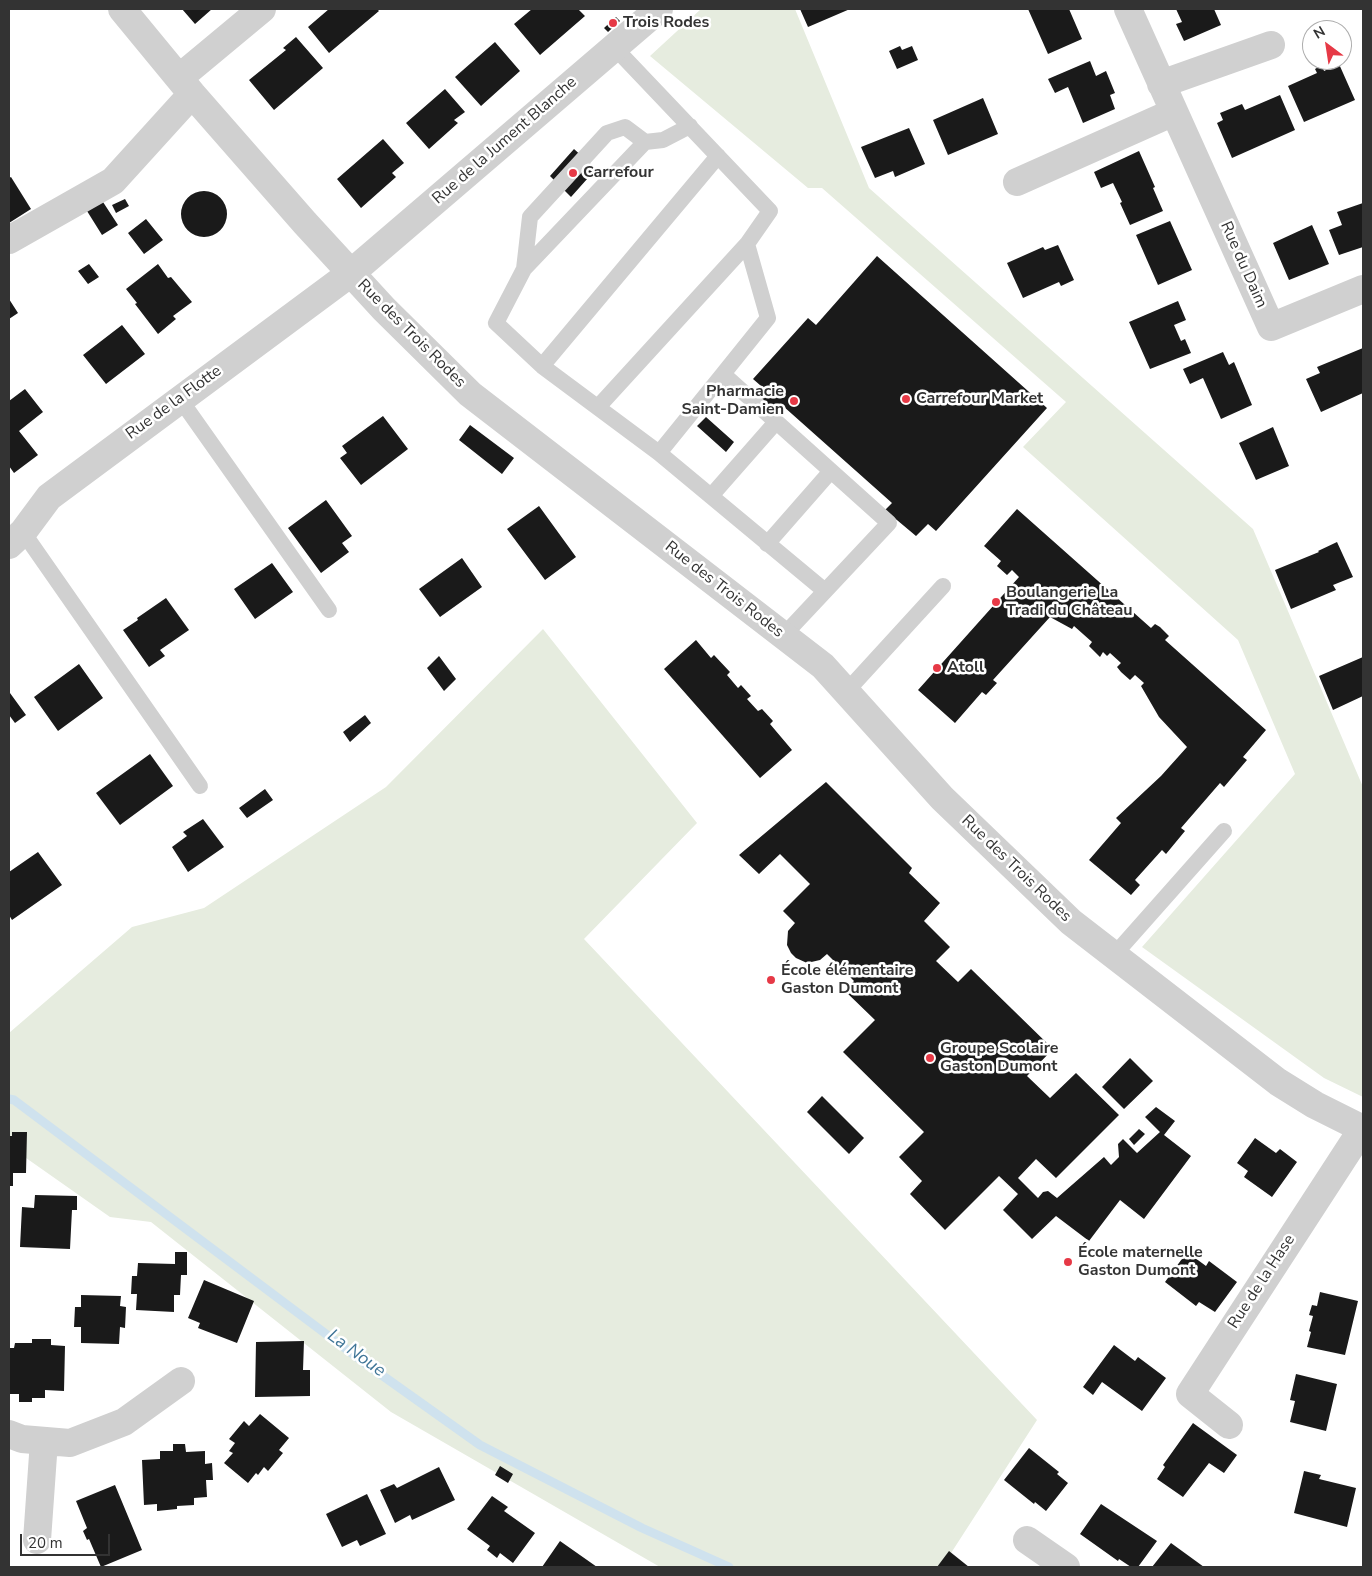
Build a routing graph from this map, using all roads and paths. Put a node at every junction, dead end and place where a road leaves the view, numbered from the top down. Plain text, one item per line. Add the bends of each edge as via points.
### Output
1 (122, 9) edge
2 (262, 9) edge
3 (659, 9) edge
4 (1128, 9) edge
5 (1272, 45) dead end
6 (615, 48) junction
7 (1161, 84) junction
8 (186, 86) junction
9 (1174, 112) junction
10 (690, 126) junction
11 (644, 142) junction
12 (718, 156) junction
13 (1017, 182) dead end
14 (9, 240) edge
15 (746, 244) junction
16 (524, 269) junction
17 (351, 273) junction
18 (1363, 290) edge
19 (542, 366) junction
20 (723, 374) junction
21 (180, 399) junction
22 (598, 407) junction
23 (776, 422) junction
24 (658, 453) junction
25 (831, 471) junction
26 (711, 496) junction
27 (16, 539) edge
28 (768, 544) junction
29 (944, 586) dead end
30 (825, 591) junction
31 (329, 610) dead end
32 (783, 636) junction
33 (846, 692) junction
34 (200, 786) dead end
35 (1224, 831) dead end
36 (1115, 954) junction
37 (1363, 1128) edge
38 (181, 1381) dead end
39 (1229, 1425) dead end
40 (9, 1434) edge
41 (44, 1441) junction
42 (36, 1540) dead end
43 (1027, 1540) dead end
44 (1066, 1567) edge

1 - 8 street, Rue des Trois Rodes
2 - 8 street
3 - 6 street, Rue de la Jument Blanche
4 - 7 street, Rue du Daim
5 - 7 street
6 - 10 lane
6 - 17 street, Rue de la Jument Blanche
7 - 9 street, Rue du Daim
8 - 14 street via 114,181
8 - 17 street, Rue des Trois Rodes
9 - 13 street
9 - 18 street, Rue du Daim via 1271,327
10 - 11 lane via 663,140
10 - 12 lane
11 - 16 lane
11 - 16 lane via 625,127 607,133 530,217
12 - 15 lane via 770,210
12 - 19 lane
15 - 20 lane via 768,318
15 - 22 lane
16 - 19 lane via 496,323
17 - 21 street, Rue de la Flotte
17 - 32 street, Rue des Trois Rodes via 470,394
19 - 22 lane
20 - 23 lane
20 - 24 lane
21 - 27 street, Rue de la Flotte via 49,497
21 - 31 lane
22 - 24 lane
23 - 25 lane
23 - 26 lane
24 - 26 lane
25 - 28 lane
25 - 30 lane via 889,523
26 - 28 lane
27 - 34 lane
28 - 30 lane
29 - 33 lane
30 - 32 lane
32 - 33 street, Rue des Trois Rodes via 823,666
33 - 36 street, Rue des Trois Rodes via 981,836 1071,922
35 - 36 lane
36 - 37 street, Rue des Trois Rodes via 1278,1082 1315,1105
37 - 39 street, Rue de la Hase via 1190,1394
38 - 41 street via 124,1422 70,1443
40 - 41 street
41 - 42 street
43 - 44 street

